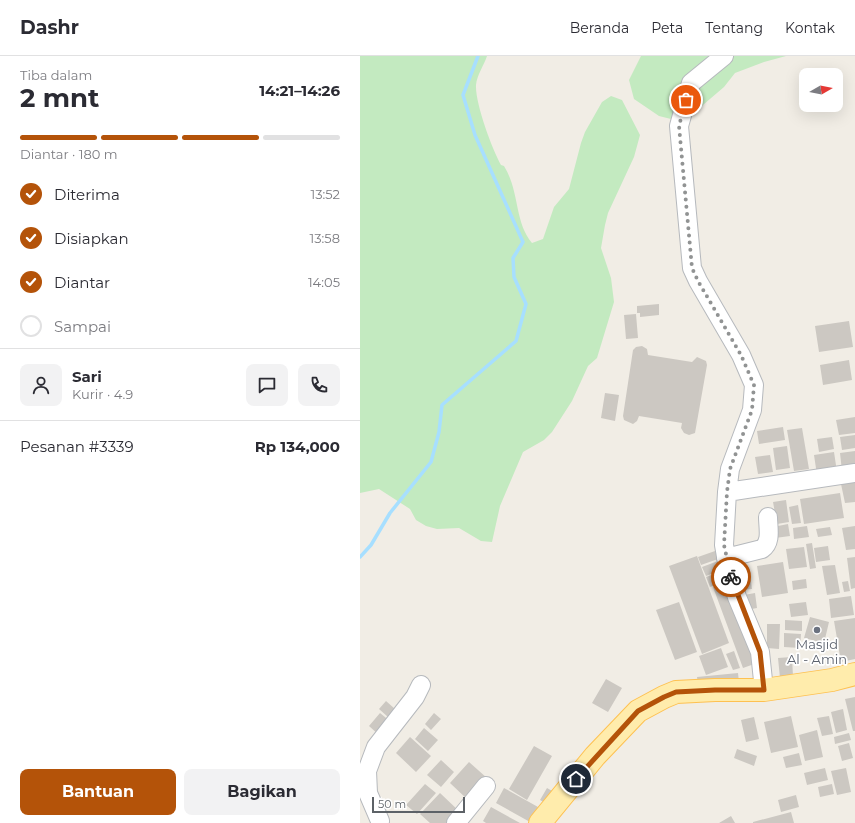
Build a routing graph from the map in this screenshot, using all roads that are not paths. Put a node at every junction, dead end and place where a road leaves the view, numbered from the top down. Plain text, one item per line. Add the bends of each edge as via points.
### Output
1 (724, 56) edge
2 (855, 473) edge
3 (727, 492) junction
4 (768, 517) dead end
5 (726, 558) junction
6 (855, 674) edge
7 (421, 685) dead end
8 (764, 690) junction
9 (486, 786) dead end
10 (360, 807) edge
11 (381, 822) edge
12 (456, 823) edge
13 (540, 823) edge

1 - 3 street via 692,82 679,126 692,268 741,355 754,385 752,410 730,469
2 - 3 street
3 - 5 street via 724,545
4 - 5 street via 766,547
5 - 8 street via 737,597 760,652
6 - 8 main road
7 - 11 street via 415,697 376,747 367,771 368,793
8 - 13 main road via 676,692 638,711 595,756
9 - 12 street
10 - 11 street

